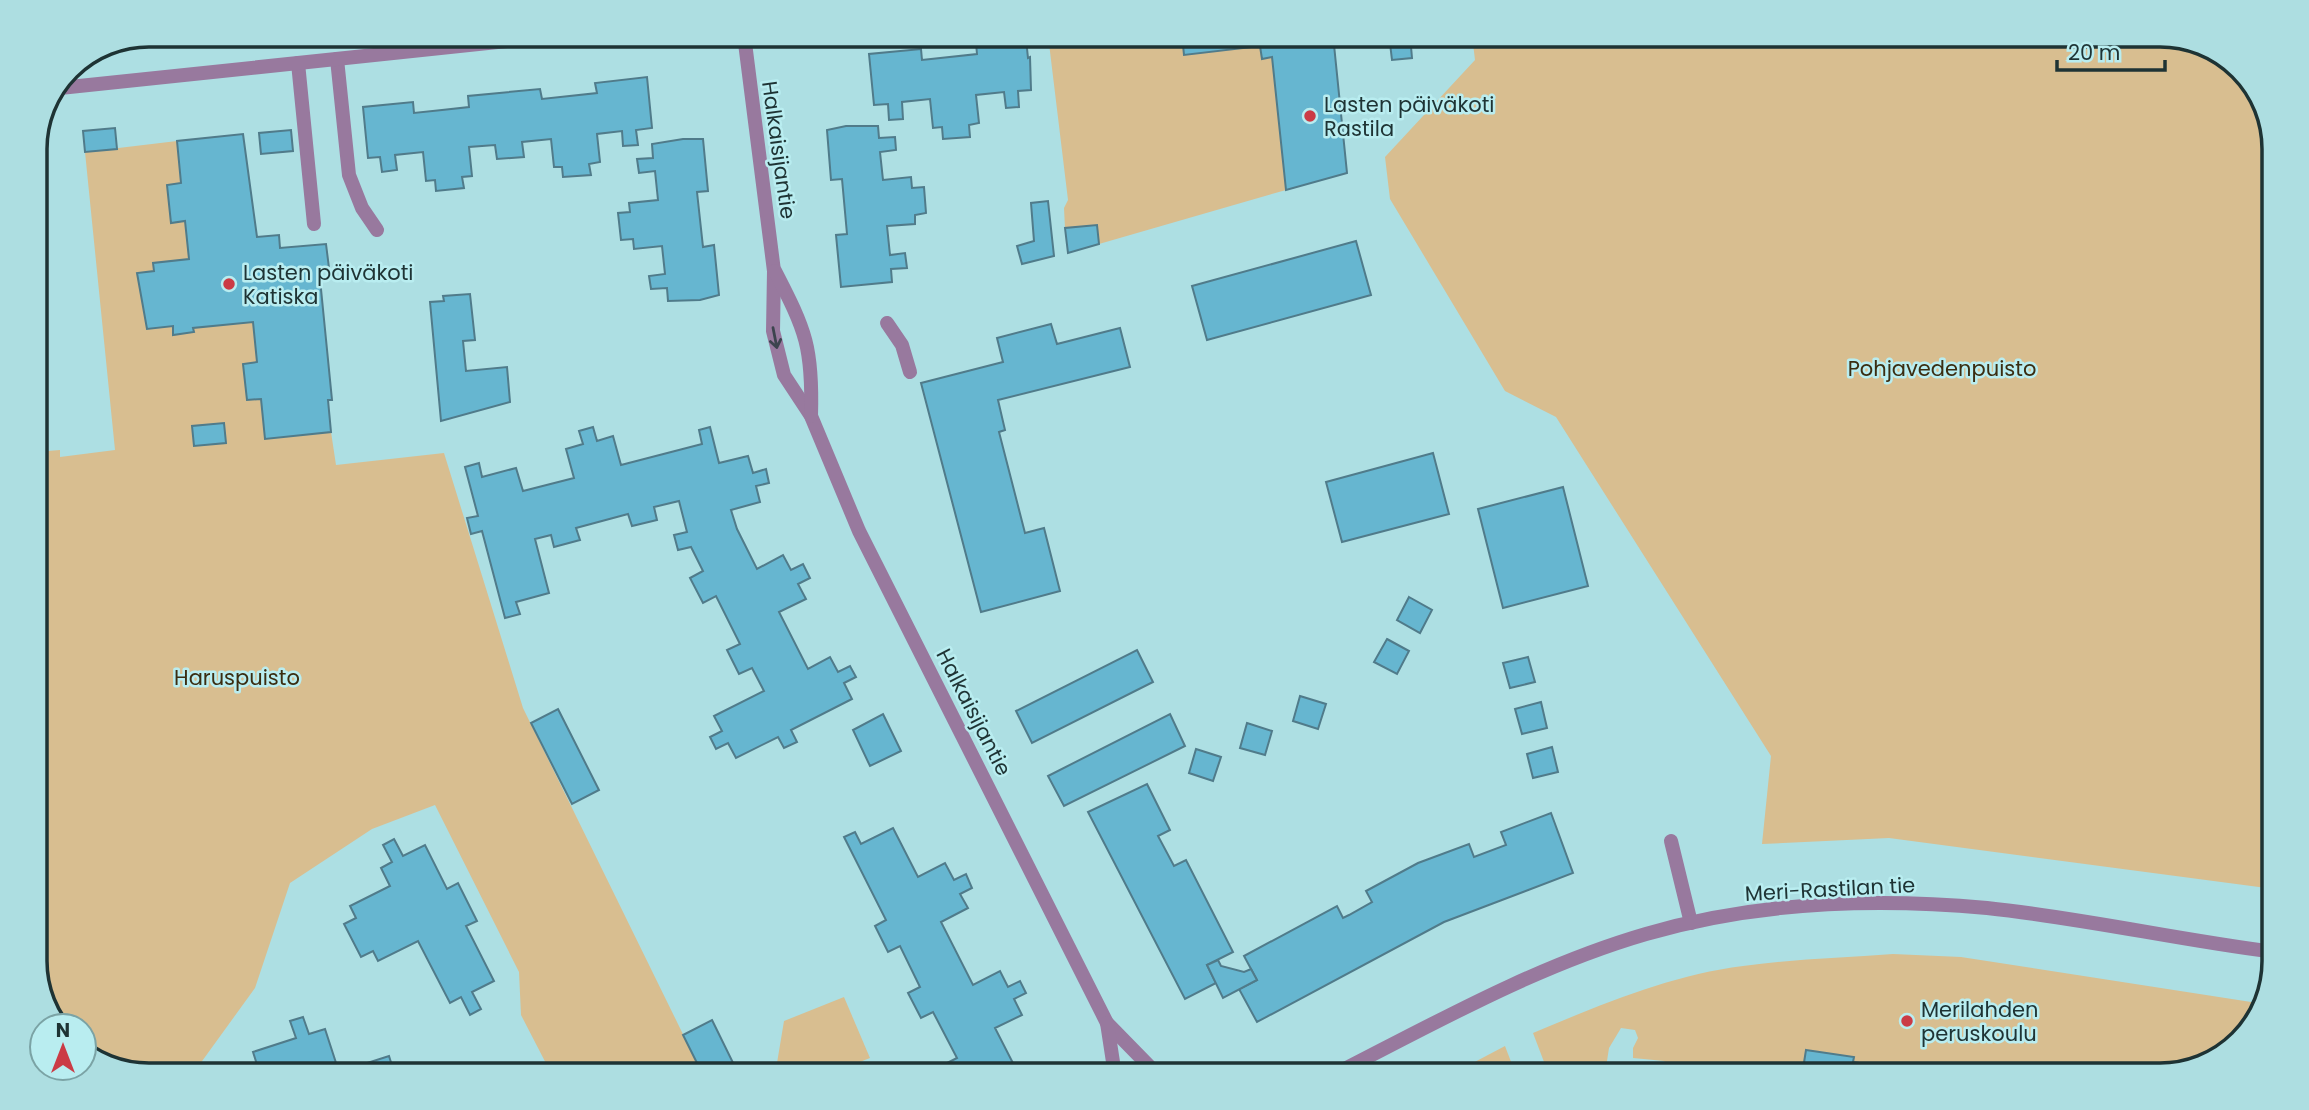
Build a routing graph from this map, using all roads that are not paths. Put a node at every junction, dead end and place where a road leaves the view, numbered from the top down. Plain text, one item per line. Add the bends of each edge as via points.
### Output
1 (446, 47) edge
2 (746, 47) edge
3 (337, 58) junction
4 (298, 63) junction
5 (68, 87) edge
6 (314, 224) dead end
7 (377, 230) dead end
8 (774, 271) junction
9 (887, 323) dead end
10 (910, 372) dead end
11 (811, 416) junction
12 (1671, 841) dead end
13 (1691, 923) junction
14 (2262, 950) edge
15 (1107, 1023) junction
16 (1113, 1063) edge
17 (1146, 1063) edge
18 (1357, 1063) edge

1 - 3 street
2 - 8 street, Halkaisijantie
3 - 4 street
3 - 7 street via 351,182
4 - 5 street
4 - 6 street
8 - 11 street, Halkaisijantie via 802,322 813,366
8 -> 11 street, Halkaisijantie via 773,331 784,375
9 - 10 street via 902,345
11 - 15 street, Halkaisijantie via 859,531
12 - 13 street
13 - 14 street, Meri-Rastilan tie via 1797,907 1926,904 2059,918
13 - 18 street, Meri-Rastilan tie via 1597,950 1484,998
15 - 16 street, Halkaisijantie
15 - 17 street, Halkaisijantie

